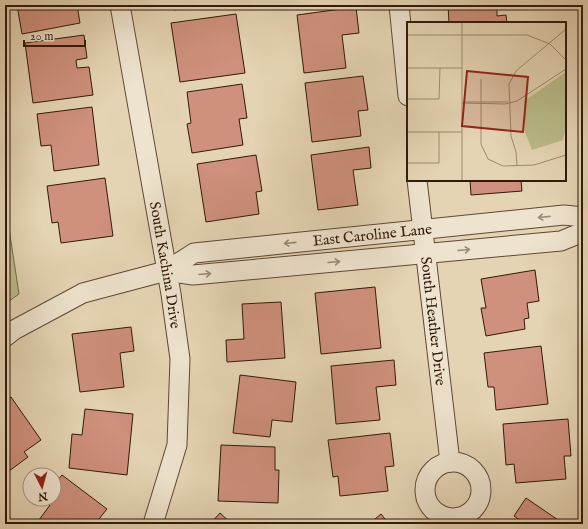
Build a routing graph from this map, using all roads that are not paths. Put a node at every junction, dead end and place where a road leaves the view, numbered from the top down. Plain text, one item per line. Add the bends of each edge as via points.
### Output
1 (120, 5) edge
2 (398, 5) edge
3 (407, 87) edge
4 (417, 181) edge
5 (583, 217) edge
6 (423, 230) junction
7 (583, 232) edge
8 (426, 254) junction
9 (166, 271) junction
10 (5, 337) edge
11 (450, 462) dead end
12 (153, 524) edge

1 - 9 street, South Kachina Drive
2 - 3 street
4 - 6 street, South Heather Drive
5 -> 6 street, East Caroline Lane via 564,215
6 - 8 street, South Heather Drive
6 -> 9 street, East Caroline Lane via 194,253
8 -> 7 street, East Caroline Lane via 561,241
9 -> 8 street, East Caroline Lane via 193,275
8 - 11 street, South Heather Drive
9 - 10 street, East Caroline Lane via 83,293
9 - 12 street, South Kachina Drive via 180,359 177,445

